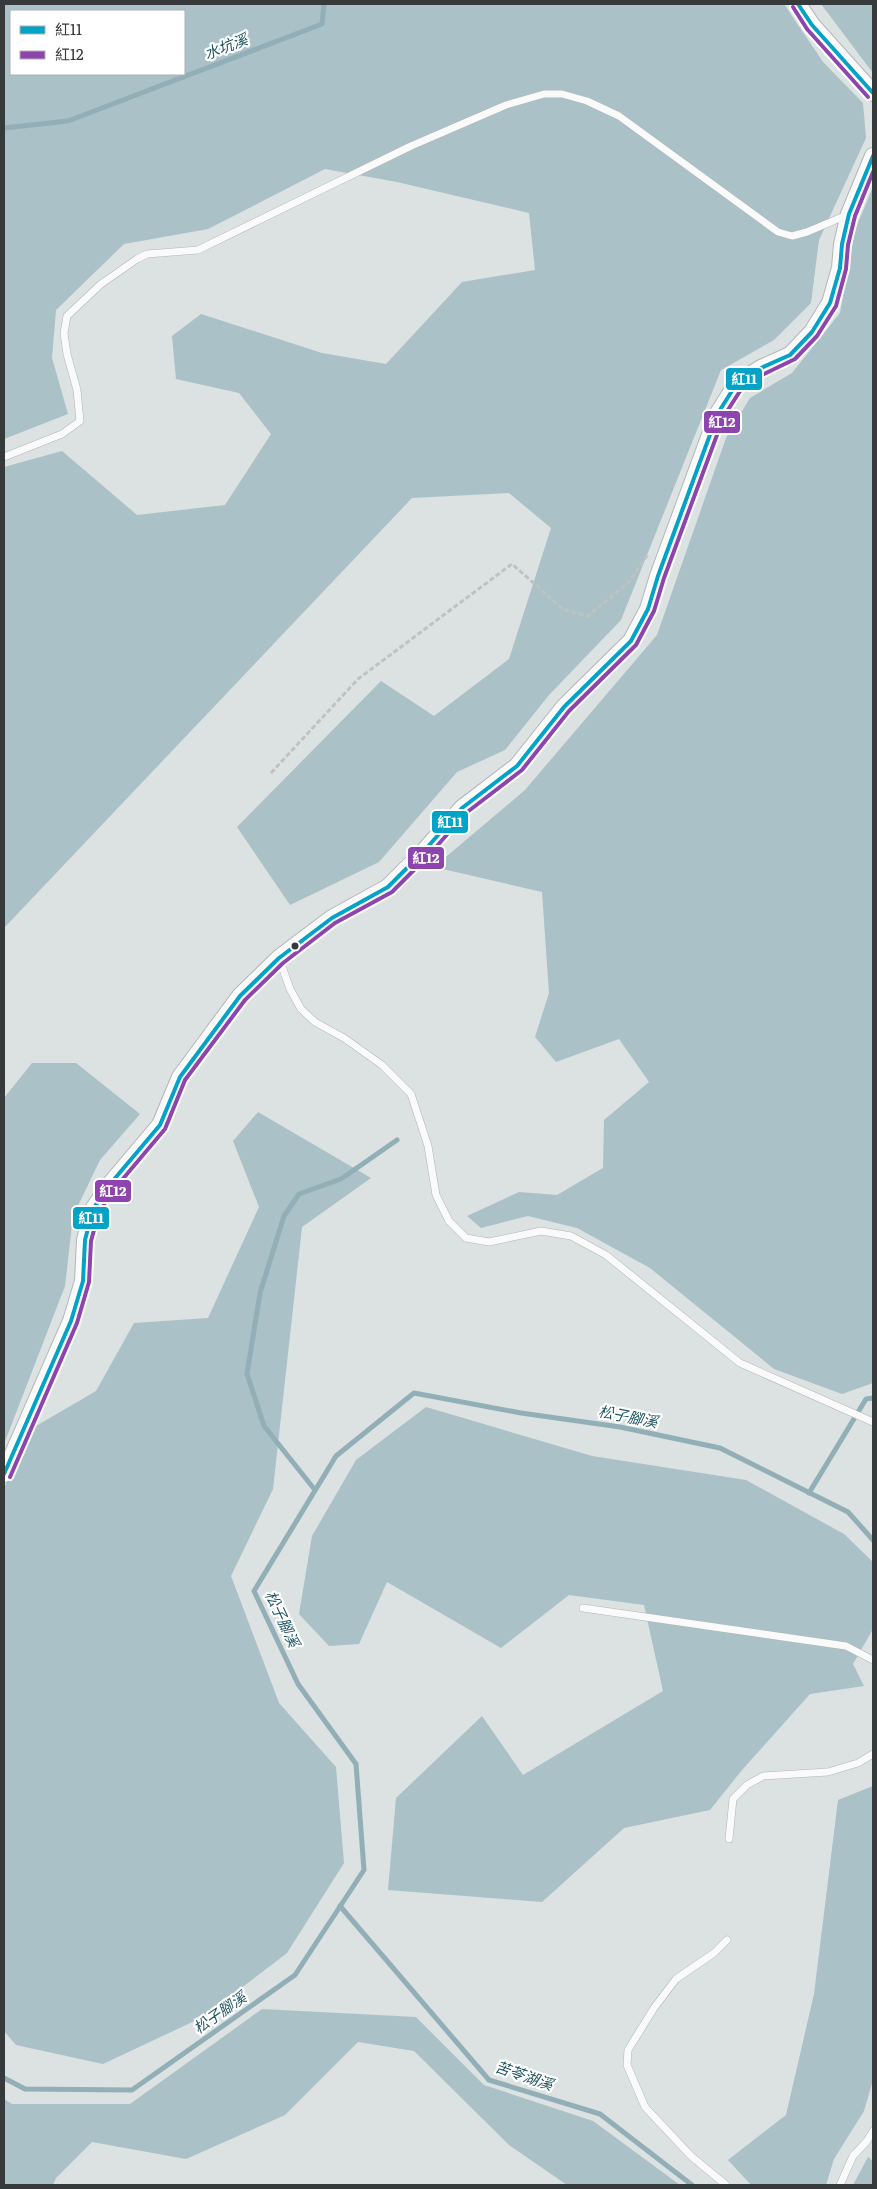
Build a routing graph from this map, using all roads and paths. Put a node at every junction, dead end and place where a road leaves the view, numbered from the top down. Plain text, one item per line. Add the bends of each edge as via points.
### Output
1 (798, 4) edge
2 (873, 93) edge
3 (873, 156) edge
4 (849, 214) junction
5 (4, 457) edge
6 (651, 550) dead end
7 (271, 774) dead end
8 (279, 958) junction
9 (873, 1422) edge
10 (4, 1474) edge
11 (583, 1608) dead end
12 (873, 1660) edge
13 (873, 1754) edge
14 (729, 1839) dead end
15 (727, 1940) dead end
16 (873, 2131) edge
17 (870, 2143) edge
18 (726, 2185) edge
19 (840, 2185) edge

1 - 2 street via 812,25
3 - 4 street
4 - 5 lane via 792,236 778,232 619,116 587,101 562,94 544,94 506,106 411,146 198,250 154,253 137,259 101,284 67,316 64,333 77,390 80,421 62,434
4 - 8 street via 830,303 812,332 790,355 738,383 718,412 648,609 631,641 564,707 517,766 462,808 388,887 332,918
6 - 7 path via 629,582 588,616 564,610 512,564 358,679
8 - 9 lane via 300,1009 382,1065 411,1094 428,1146 436,1195 449,1221 466,1238 489,1242 541,1231 571,1236 606,1255 740,1363
8 - 10 street via 240,996 180,1077 160,1125 93,1209 85,1240 83,1281 71,1321
11 - 12 lane via 846,1646
13 - 14 lane via 858,1763 828,1772 763,1776 733,1799
15 - 18 lane via 676,1979 628,2050 627,2065 645,2107 691,2156
16 - 17 lane
17 - 19 lane via 853,2156

